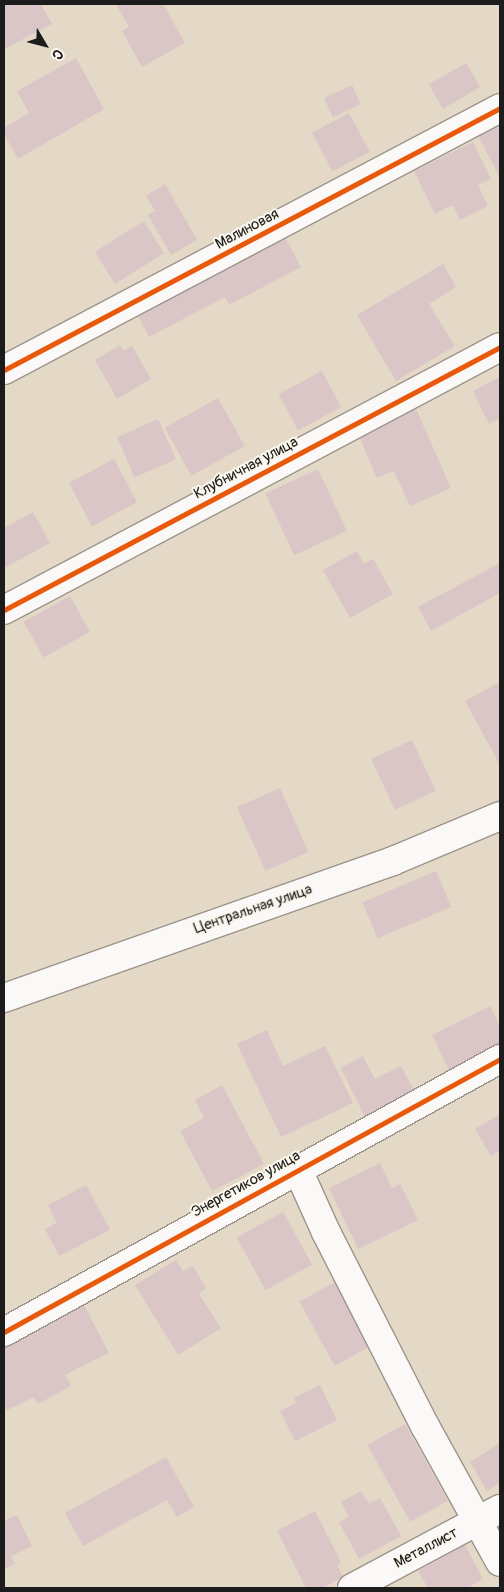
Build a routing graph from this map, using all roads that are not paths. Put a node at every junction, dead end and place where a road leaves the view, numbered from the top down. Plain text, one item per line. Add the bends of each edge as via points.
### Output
1 (500, 108) edge
2 (500, 347) edge
3 (4, 370) edge
4 (4, 610) edge
5 (500, 816) edge
6 (4, 998) edge
7 (500, 1059) edge
8 (298, 1170) junction
9 (4, 1332) edge
10 (489, 1515) edge
11 (500, 1562) edge
12 (352, 1588) edge

1 - 3 street, Малиновая
2 - 4 street, Клубничная улица
5 - 6 street, Центральная улица via 393,861
7 - 8 street, Энергетиков улица
8 - 9 street, Энергетиков улица
8 - 10 street via 425,1426
10 - 11 street
10 - 12 street, Металлист

